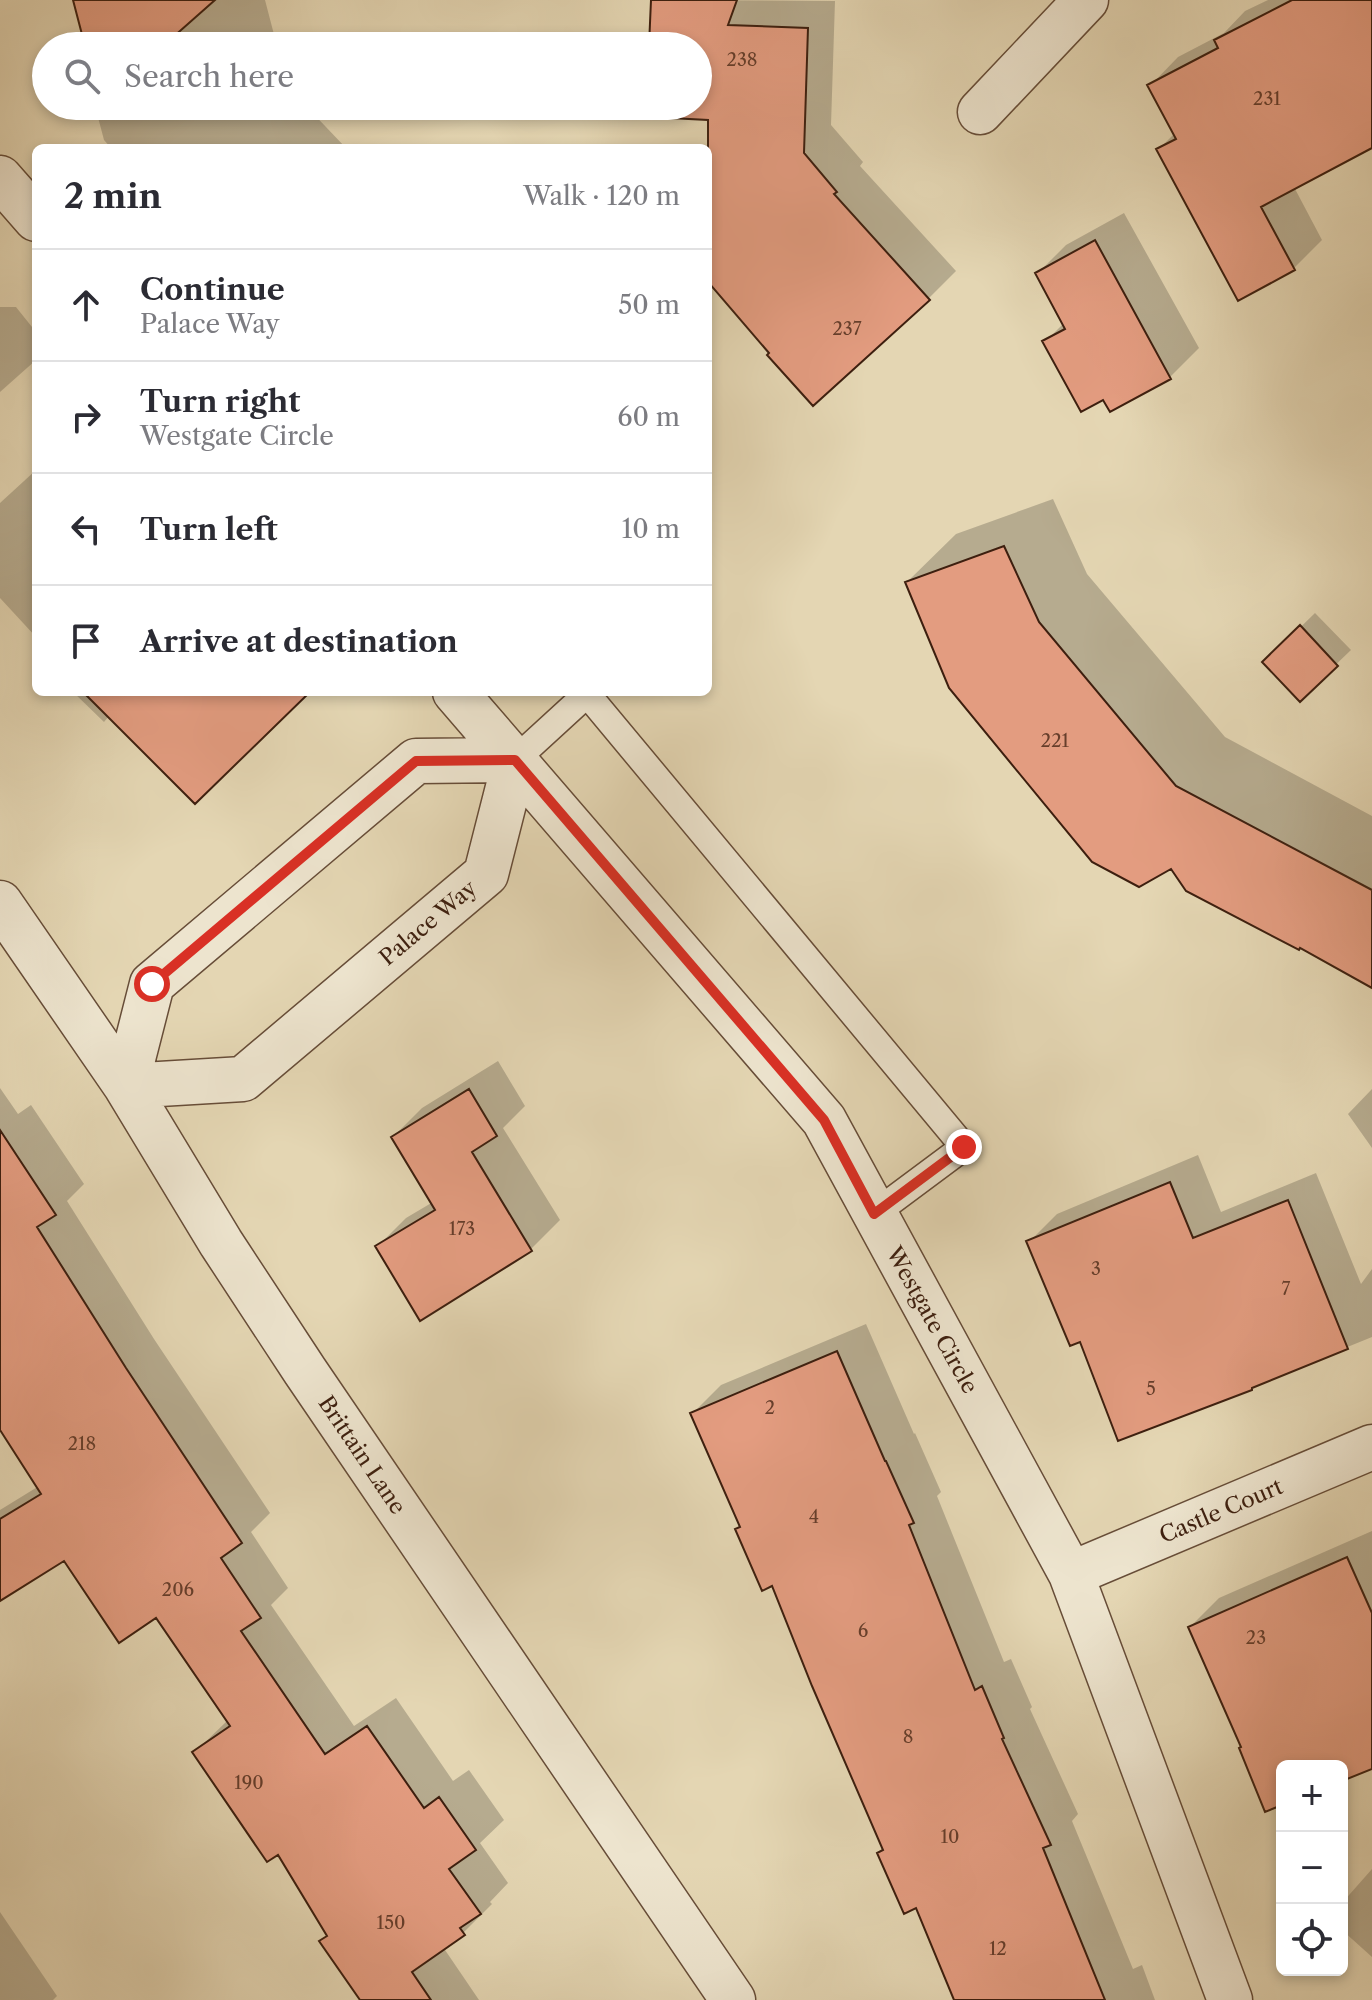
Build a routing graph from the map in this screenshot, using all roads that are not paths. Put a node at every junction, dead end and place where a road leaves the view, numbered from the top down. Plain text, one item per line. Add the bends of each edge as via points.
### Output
1 (1086, 0) edge
2 (980, 112) dead end
3 (0, 178) edge
4 (32, 214) edge
5 (459, 696) edge
6 (585, 696) edge
7 (589, 696) edge
8 (515, 760) junction
9 (0, 903) edge
10 (126, 1086) junction
11 (874, 1214) junction
12 (1372, 1447) edge
13 (1071, 1574) junction
14 (733, 2000) edge
15 (1230, 2000) edge

1 - 2 street
3 - 4 street
5 - 8 street, Westgate Circle
6 - 8 lane
7 - 11 lane via 964,1147
8 - 10 street via 416,761 152,984
8 - 10 street, Palace Way via 486,874 243,1079
8 - 11 street, Westgate Circle via 824,1120
9 - 10 street, Brittain Lane
10 - 14 street, Brittain Lane via 305,1371
11 - 13 street, Westgate Circle
12 - 13 street, Castle Court
13 - 15 street, Westgate Circle

